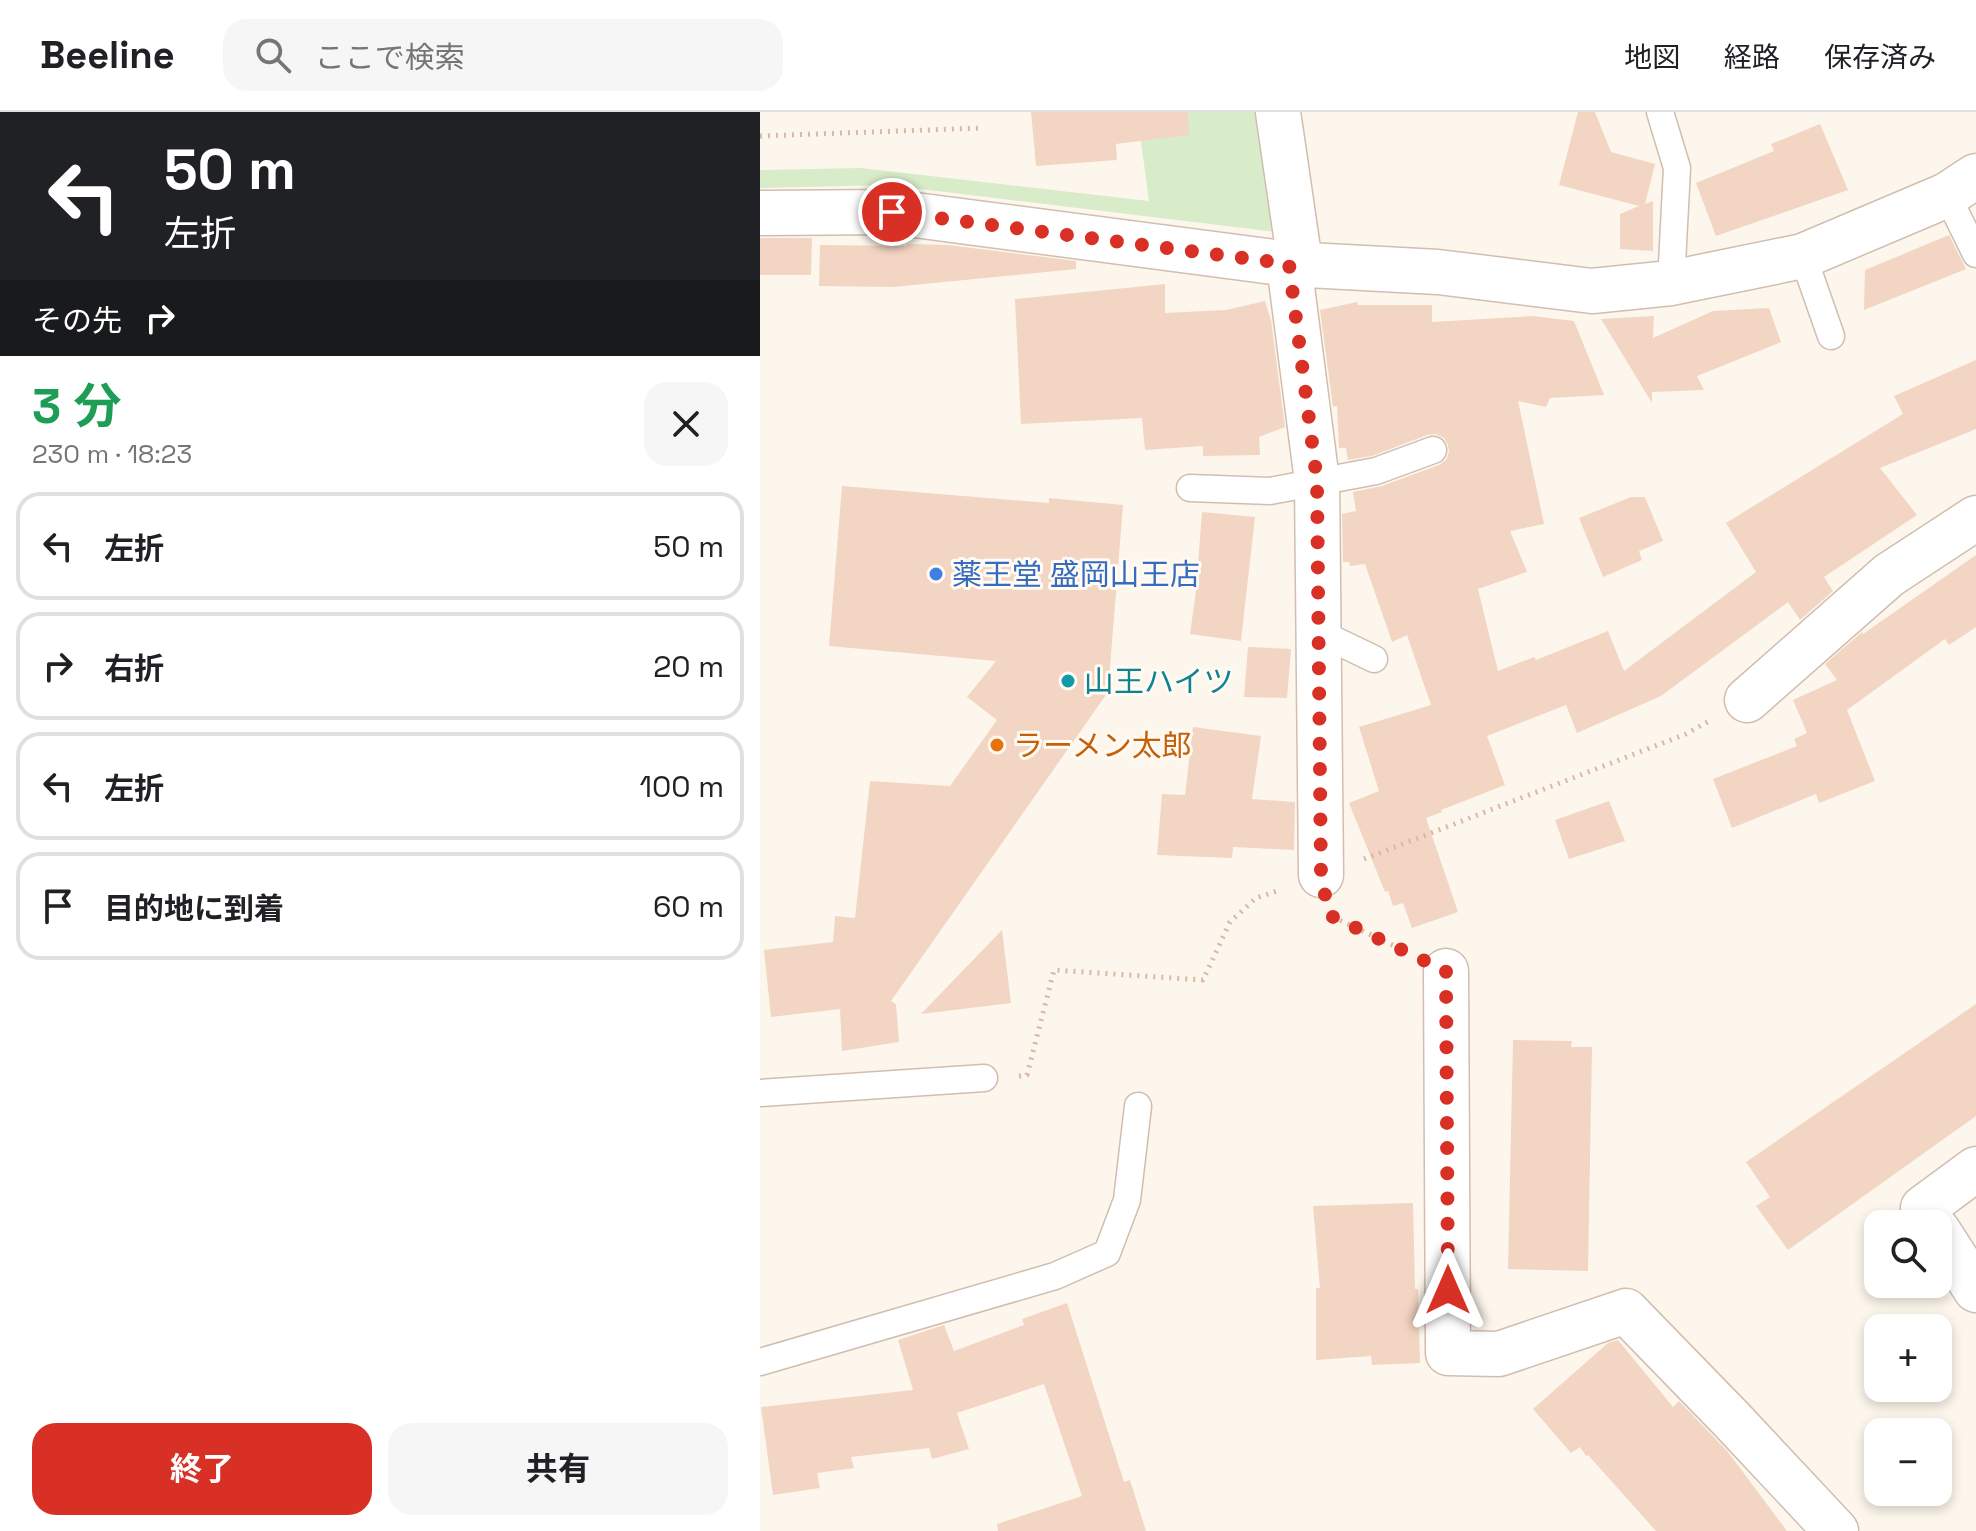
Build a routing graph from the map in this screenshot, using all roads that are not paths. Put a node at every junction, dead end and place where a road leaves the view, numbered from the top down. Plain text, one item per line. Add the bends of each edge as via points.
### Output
1 (1278, 112) edge
2 (1660, 112) edge
3 (1962, 186) edge
4 (760, 213) edge
5 (1976, 254) edge
6 (1803, 256) junction
7 (1294, 263) junction
8 (1671, 283) junction
9 (1831, 336) dead end
10 (1433, 450) dead end
11 (1317, 481) junction
12 (1190, 488) dead end
13 (1976, 518) edge
14 (1318, 632) junction
15 (1374, 659) dead end
16 (1747, 700) road end
17 (1321, 875) road end
18 (1446, 971) road end
19 (984, 1078) road end
20 (760, 1093) edge
21 (1138, 1106) dead end
22 (1976, 1169) edge
23 (1924, 1210) edge
24 (1952, 1253) edge
25 (1976, 1290) edge
26 (760, 1362) edge
27 (1836, 1531) edge

1 - 7 street
2 - 8 lane via 1677,168
3 - 5 lane
3 - 6 street
4 - 7 street via 892,212
6 - 8 street
6 - 9 lane
7 - 8 street via 1438,272 1592,291
7 - 11 street
10 - 11 lane via 1376,471
11 - 12 lane via 1270,491
11 - 14 street
13 - 16 street via 1889,575
14 - 15 lane
14 - 17 street
18 - 27 street via 1448,1353 1499,1354 1626,1311
19 - 20 lane
21 - 26 lane via 1127,1200 1107,1253 1055,1276
22 - 23 street
24 - 25 street

